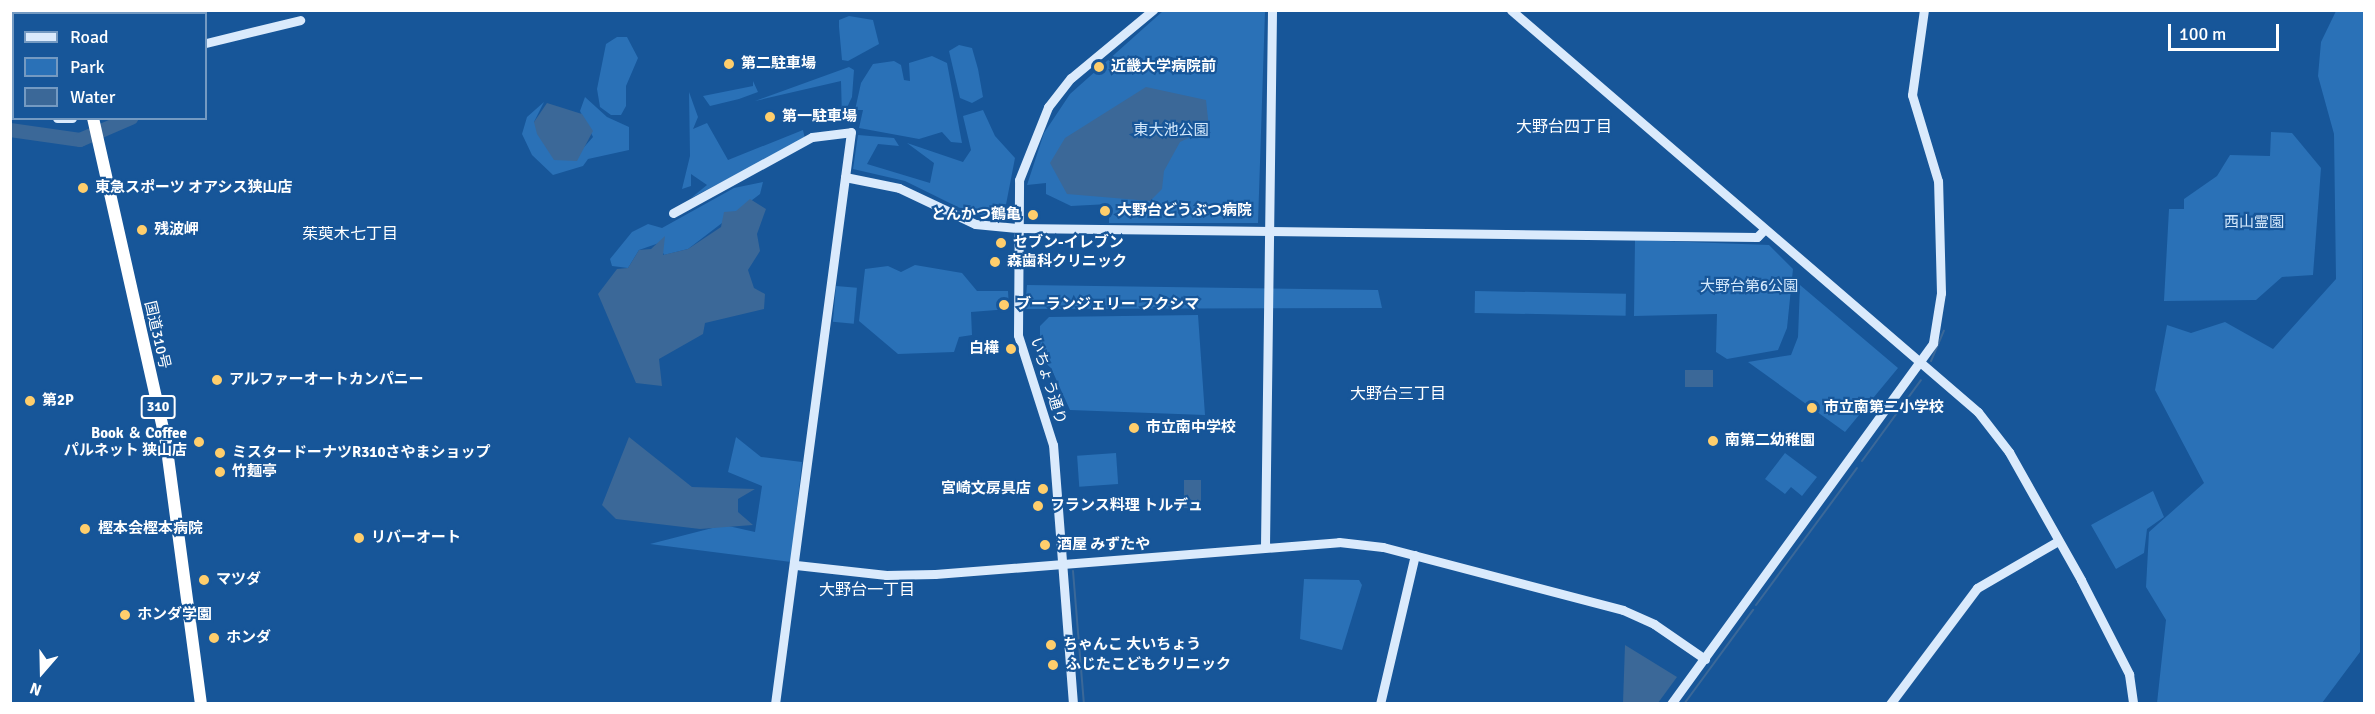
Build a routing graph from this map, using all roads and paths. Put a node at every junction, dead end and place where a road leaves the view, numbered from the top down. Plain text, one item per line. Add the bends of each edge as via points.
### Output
1 (1152, 10) edge
2 (1272, 10) edge
3 (1511, 10) edge
4 (1924, 10) edge
5 (300, 21) dead end
6 (207, 43) edge
7 (94, 120) edge
8 (845, 177) junction
9 (673, 213) dead end
10 (1017, 228) junction
11 (1268, 229) junction
12 (1764, 230) junction
13 (1920, 362) junction
14 (2058, 541) junction
15 (1265, 546) junction
16 (1415, 555) junction
17 (1062, 563) junction
18 (796, 565) junction
19 (1705, 659) junction
20 (201, 704) edge
21 (775, 704) edge
22 (1073, 704) edge
23 (1380, 704) edge
24 (1671, 704) edge
25 (1890, 704) edge
26 (2133, 704) edge

1 - 10 street, いちょう通り via 1071,78 1048,107 1019,180
2 - 11 street
3 - 12 street
4 - 13 street via 1912,95 1938,181 1941,293 1939,323
5 - 6 street
7 - 20 highway, 国道310号 / 310 via 166,442
8 - 9 street via 851,132 830,133 812,137
8 - 10 street via 899,188 975,224
8 - 18 street
10 - 11 street
10 - 17 street, いちょう通り via 1018,335 1053,445
11 - 12 street via 1756,237
11 - 15 street
12 - 13 street
13 - 14 street via 1978,412 2009,453
13 - 19 street
14 - 25 street via 1977,588
14 - 26 street via 2129,674
15 - 16 street via 1339,542
15 - 17 street
16 - 19 street via 1623,610 1653,624
16 - 23 street
17 - 18 street via 885,575
17 - 22 street, いちょう通り
18 - 21 street
19 - 24 street

